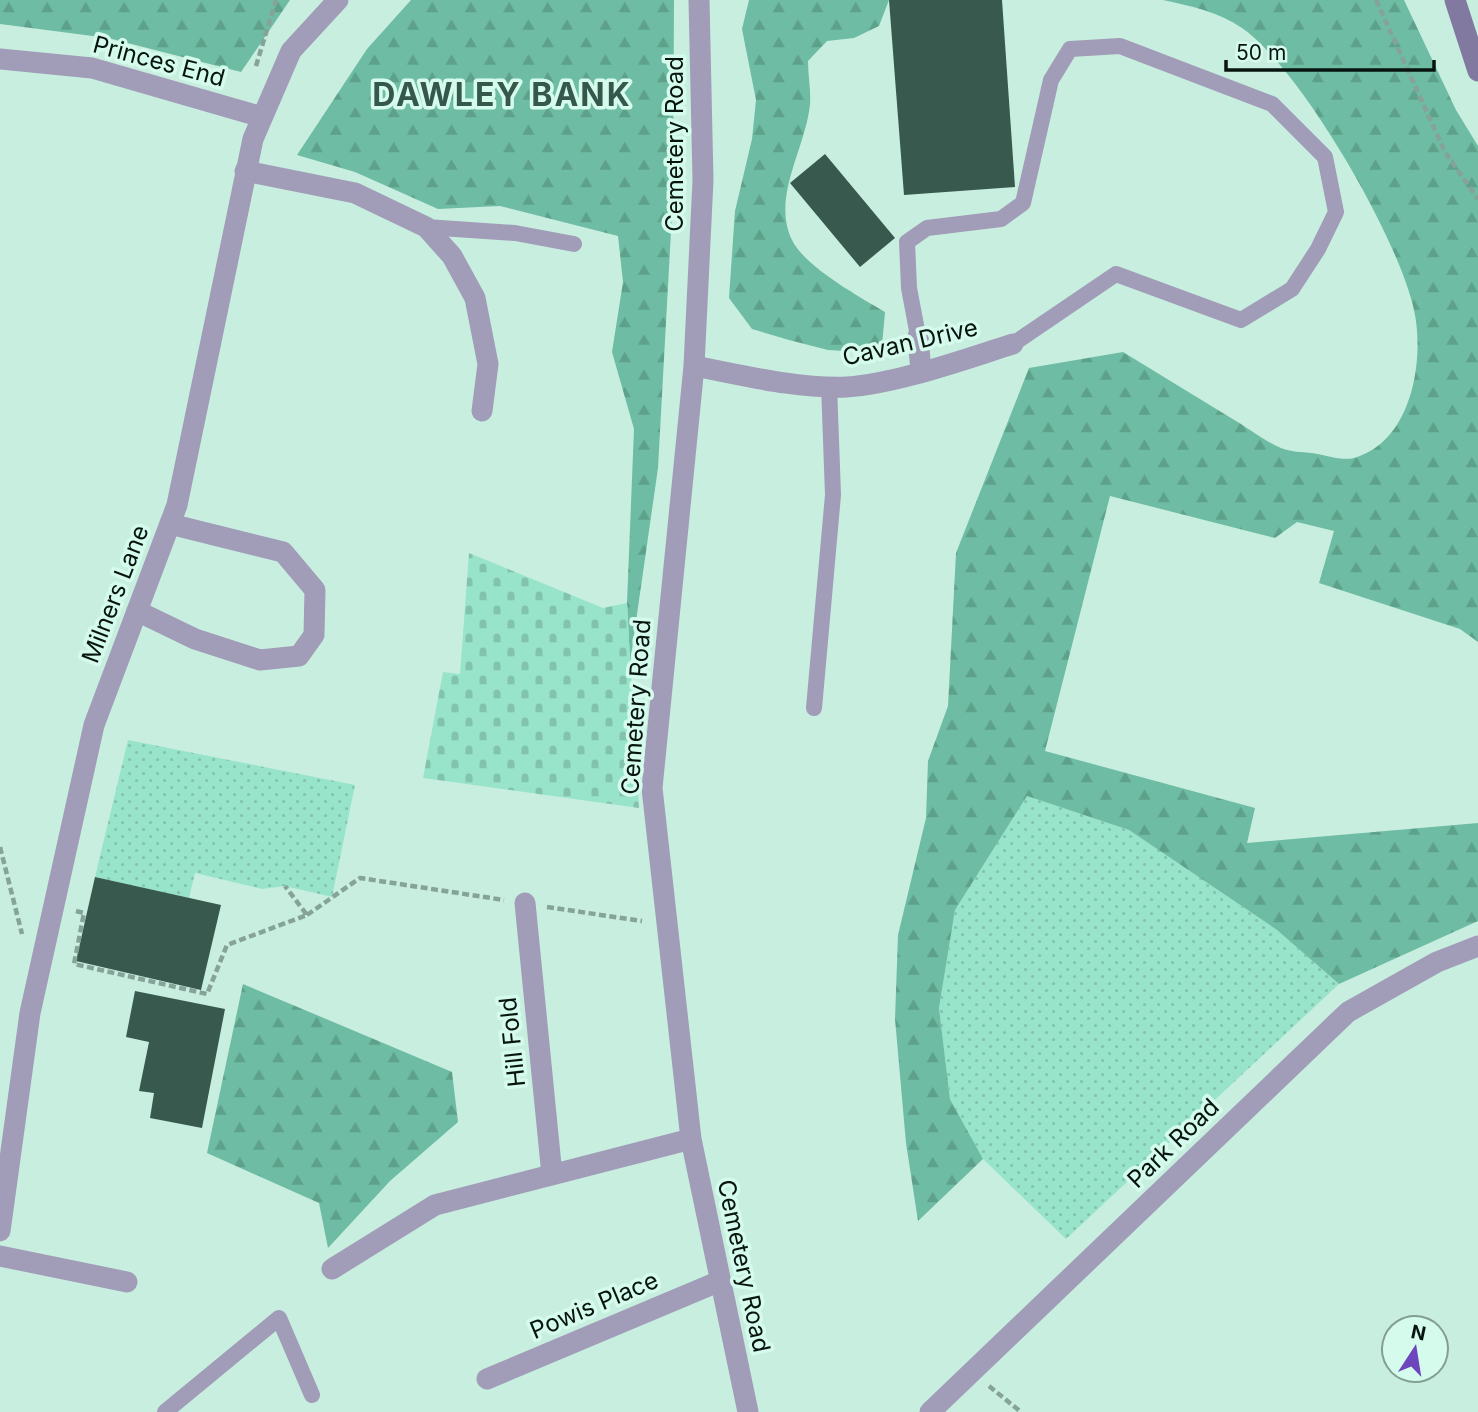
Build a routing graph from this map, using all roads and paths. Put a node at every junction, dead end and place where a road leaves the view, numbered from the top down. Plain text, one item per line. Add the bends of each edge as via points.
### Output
1 (276, 0) edge
2 (338, 0) edge
3 (699, 0) edge
4 (1376, 0) edge
5 (1455, 0) edge
6 (0, 59) edge
7 (1478, 71) edge
8 (242, 110) junction
9 (262, 117) junction
10 (245, 171) junction
11 (1478, 199) edge
12 (426, 227) junction
13 (574, 244) dead end
14 (918, 336) joint
15 (1013, 344) joint
16 (694, 366) junction
17 (921, 372) junction
18 (829, 386) junction
19 (482, 411) dead end
20 (170, 524) junction
21 (137, 611) junction
22 (814, 708) dead end
23 (0, 847) edge
24 (285, 886) dead end
25 (525, 903) junction
26 (54, 906) junction
27 (307, 915) junction
28 (667, 925) junction
29 (1478, 946) edge
30 (38, 981) junction
31 (691, 1139) junction
32 (552, 1175) junction
33 (0, 1231) edge
34 (0, 1256) edge
35 (332, 1269) dead end
36 (720, 1281) junction
37 (127, 1282) dead end
38 (972, 1372) junction
39 (487, 1379) dead end
40 (312, 1395) dead end
41 (165, 1412) edge
42 (748, 1412) edge
43 (930, 1412) edge
44 (1021, 1412) edge

1 - 8 path
2 - 9 street, Milners Lane via 291,51
3 - 16 street, Cemetery Road via 703,180
4 - 11 path via 1445,152
5 - 7 main road
6 - 8 street, Princes End via 92,68
8 - 9 street, Princes End
9 - 10 street, Milners Lane
10 - 12 street via 355,193
10 - 20 street, Milners Lane
12 - 13 lane via 515,233
12 - 19 street via 452,256 475,298 488,364
14 - 15 lane via 907,242 928,228 1001,219 1023,203 1051,80 1070,49 1120,46 1272,104 1325,157 1336,212 1318,249 1292,289 1241,320 1116,274
14 - 17 street
15 - 17 street, Cavan Drive
16 - 18 street, Cavan Drive
16 - 28 street, Cemetery Road via 652,788
17 - 18 street, Cavan Drive via 848,387
18 - 22 lane via 833,495
20 - 21 street, Milners Lane
20 - 21 street via 283,552 315,590 314,635 299,656 260,660 195,639
21 - 26 street, Milners Lane via 94,724
23 - 30 path
24 - 27 path
25 - 27 path via 359,878
25 - 28 path
25 - 32 street, Hill Fold
26 - 27 path via 84,913 74,964 207,994 227,945
26 - 30 street, Milners Lane
28 - 31 street, Cemetery Road
29 - 38 street, Park Road via 1437,962 1349,1012
30 - 33 street, Milners Lane
31 - 32 street
31 - 36 street, Cemetery Road
32 - 35 street via 435,1205
34 - 37 street
36 - 39 street, Powis Place
36 - 42 street, Cemetery Road
38 - 43 street, Park Road
38 - 44 path
40 - 41 lane via 279,1318

